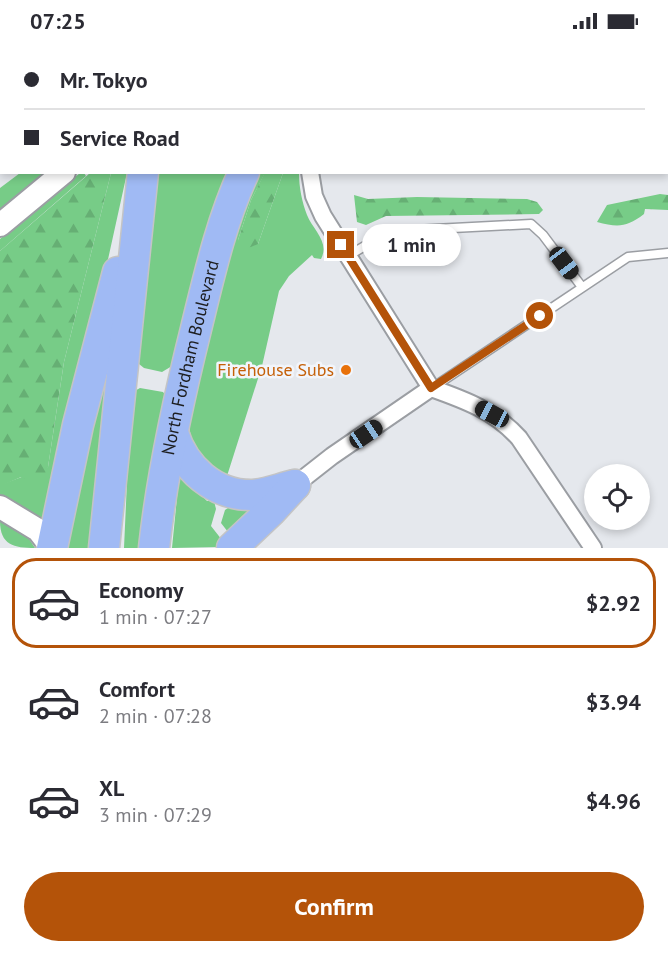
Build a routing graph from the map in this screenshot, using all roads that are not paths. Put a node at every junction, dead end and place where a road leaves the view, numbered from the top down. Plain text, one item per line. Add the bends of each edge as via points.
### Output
1 (62, 174) edge
2 (243, 174) edge
3 (310, 174) edge
4 (142, 177) edge
5 (0, 225) edge
6 (668, 253) edge
7 (348, 256) junction
8 (582, 287) junction
9 (431, 388) junction
10 (173, 433) junction
11 (295, 484) junction
12 (0, 507) edge
13 (52, 548) edge
14 (104, 548) edge
15 (154, 548) edge
16 (232, 548) edge
17 (593, 548) edge

1 - 5 main road
2 - 10 highway, North Fordham Boulevard via 210,270
3 - 7 street via 317,206
4 - 13 highway via 93,361
4 - 14 highway
6 - 8 lane via 627,257
7 - 8 lane via 396,231 531,224
7 - 9 street
8 - 9 lane
9 - 11 street
9 - 17 street via 468,401 506,424
10 - 11 highway via 192,468 222,489 252,495
10 - 15 highway, North Fordham Boulevard
11 - 16 highway
12 - 13 main road via 38,530

